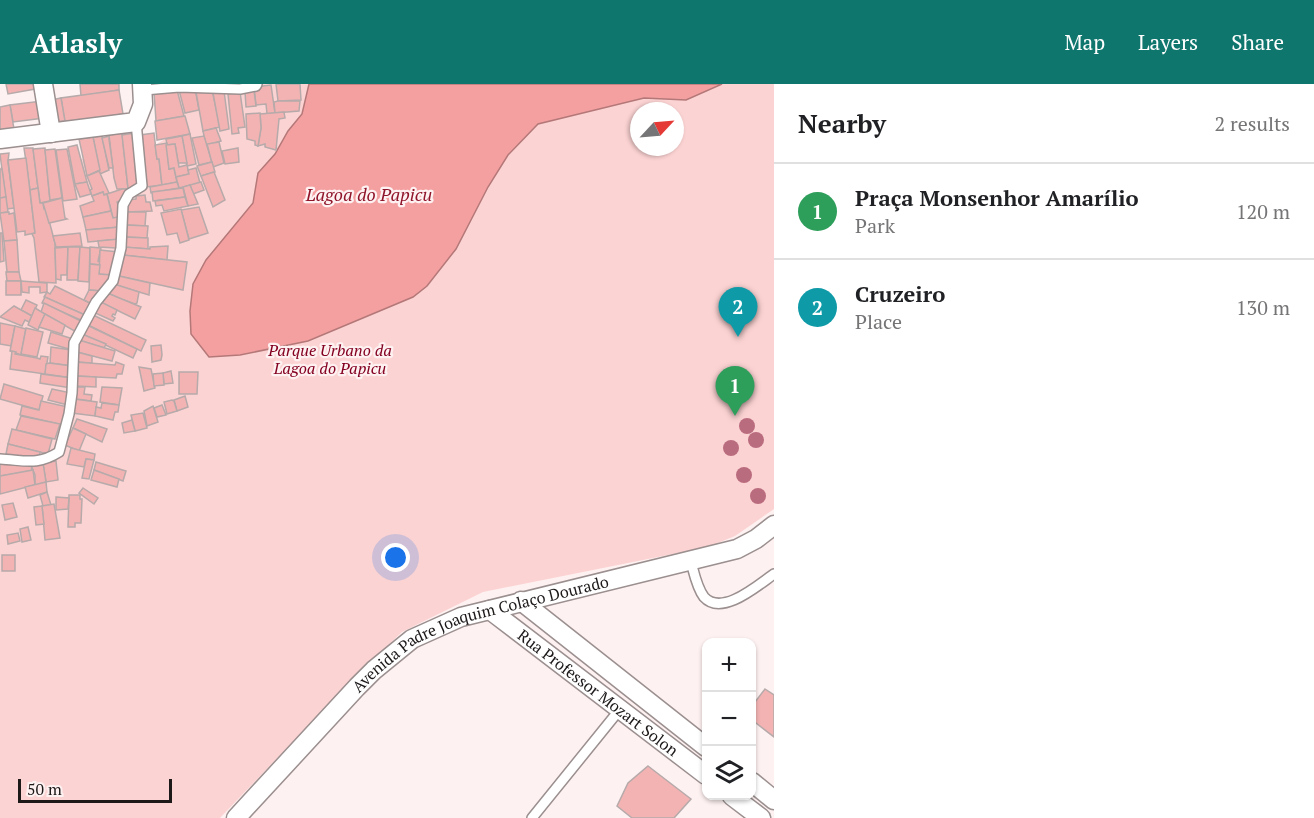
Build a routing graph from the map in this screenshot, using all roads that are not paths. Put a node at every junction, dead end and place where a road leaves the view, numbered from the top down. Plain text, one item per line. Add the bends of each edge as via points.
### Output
1 (43, 84) edge
2 (257, 84) edge
3 (143, 87) edge
4 (138, 118) junction
5 (51, 132) junction
6 (0, 139) edge
7 (0, 459) edge
8 (774, 525) edge
9 (691, 562) junction
10 (774, 574) edge
11 (521, 601) junction
12 (490, 609) junction
13 (621, 708) junction
14 (705, 746) edge
15 (702, 772) edge
16 (756, 785) edge
17 (738, 800) edge
18 (774, 800) edge
19 (236, 818) edge
20 (532, 818) edge
21 (761, 818) edge

1 - 5 street
2 - 3 lane via 240,89
3 - 4 street
4 - 5 street
4 - 7 lane via 142,186 129,194 123,205 121,248 113,281 96,302 74,344 72,393 59,452 32,462
5 - 6 street
8 - 9 street, Avenida Padre Joaquim Colaço Dourado via 740,548
9 - 10 lane via 700,589 712,603 736,599
9 - 11 street, Avenida Padre Joaquim Colaço Dourado
11 - 12 street, Avenida Padre Joaquim Colaço Dourado
11 - 14 street, Rua Professor Mozart Solon
12 - 13 street, Rua Professor Mozart Solon
12 - 19 street, Avenida Padre Joaquim Colaço Dourado via 420,634 396,652 357,687
13 - 15 street, Rua Professor Mozart Solon
13 - 20 lane
16 - 18 street
17 - 21 street

